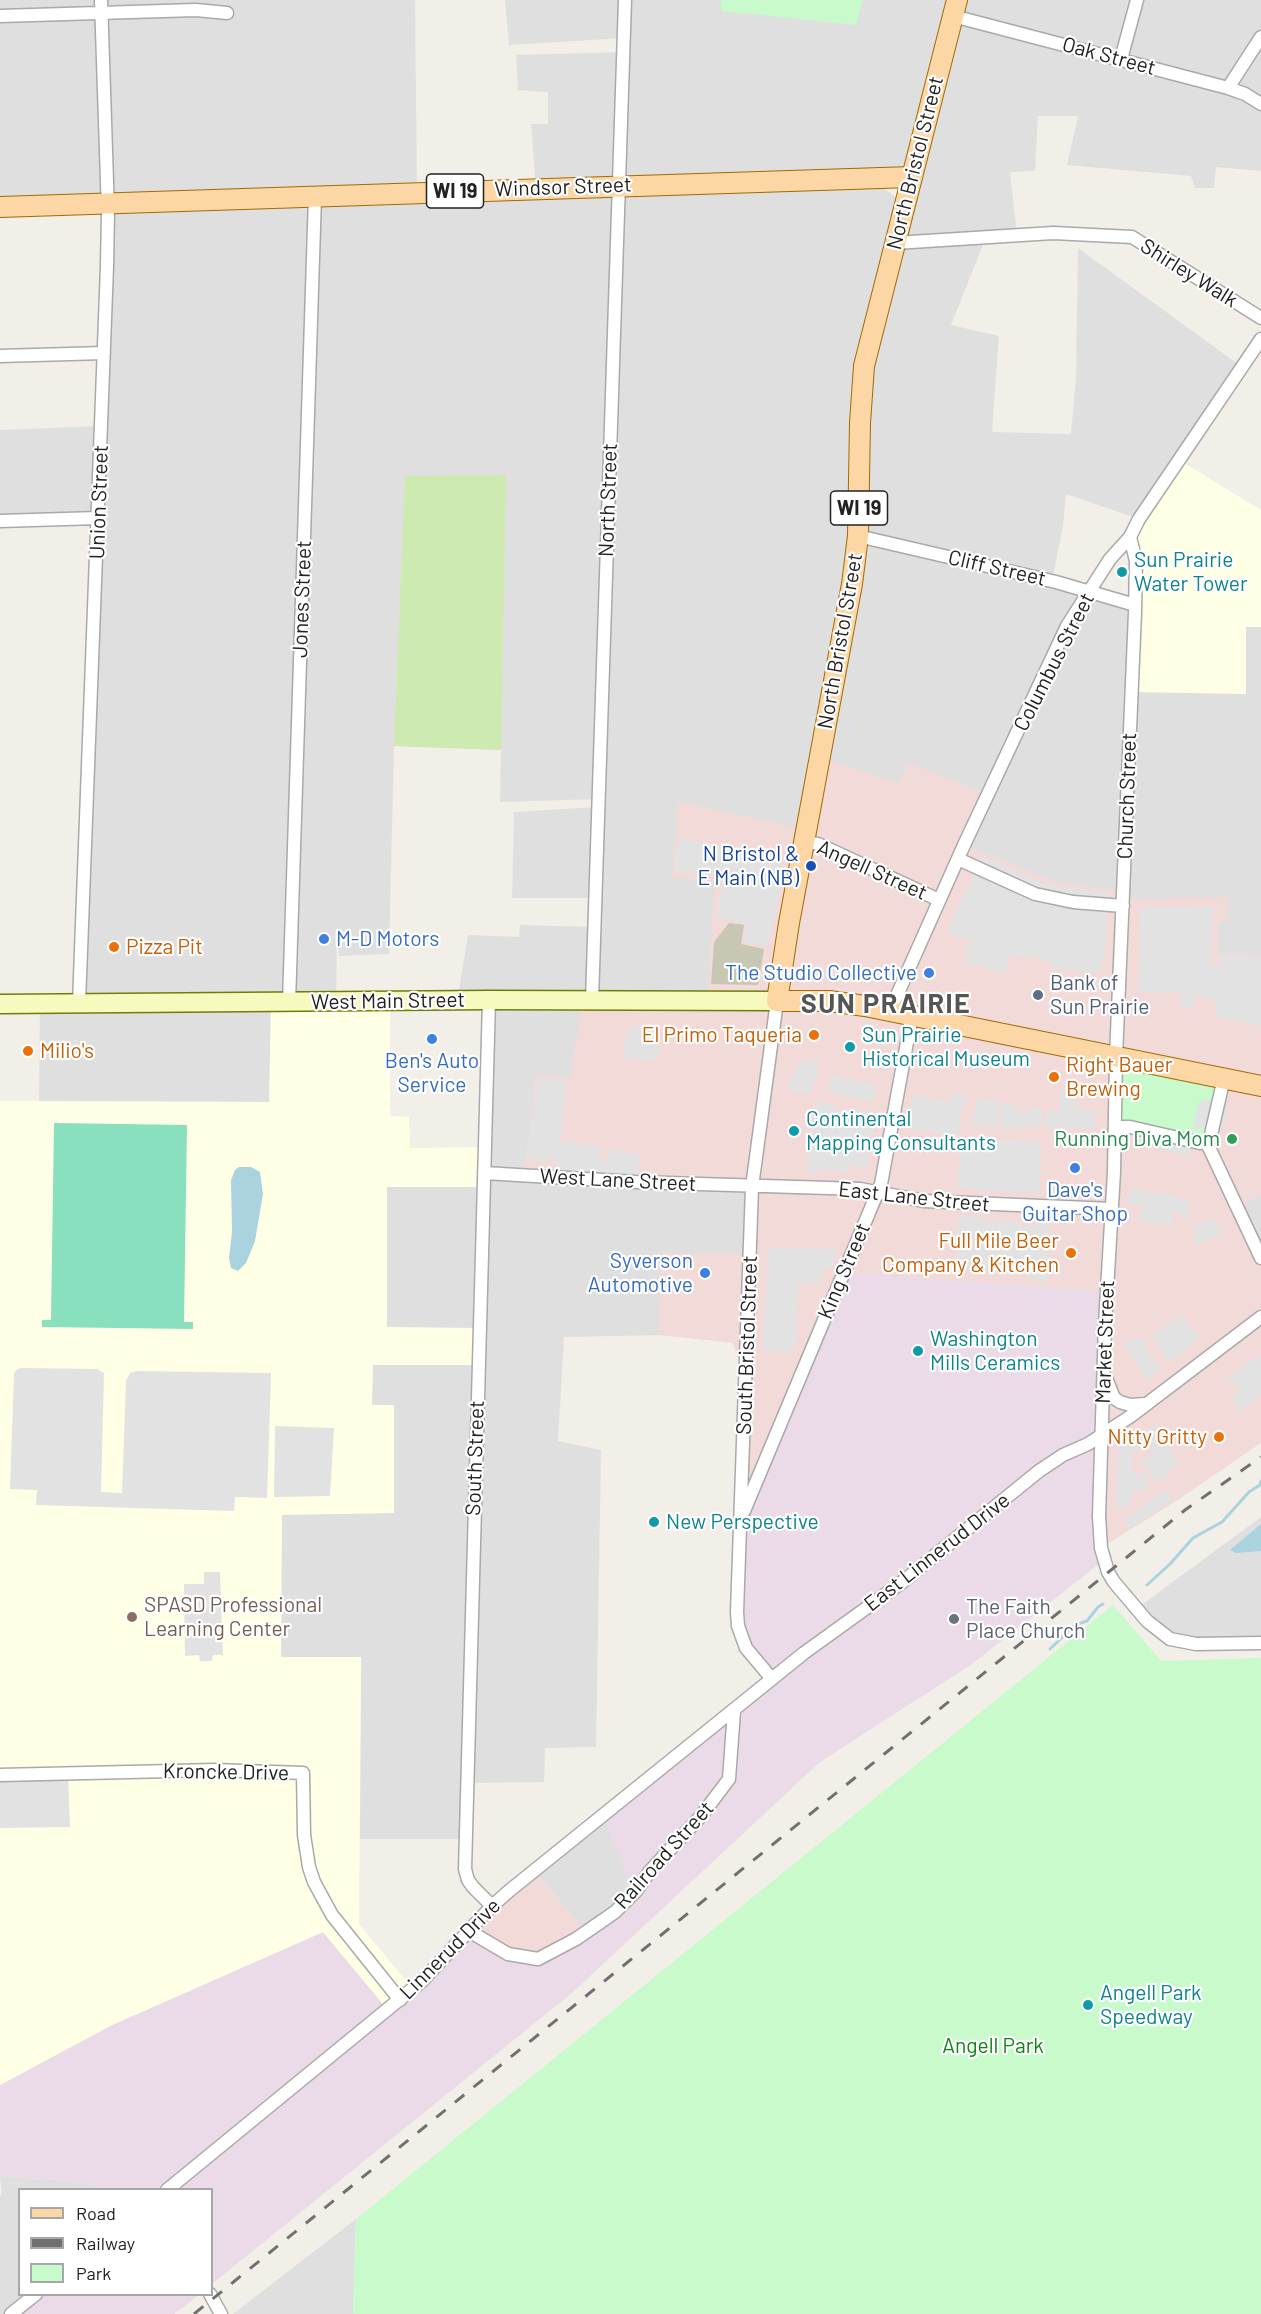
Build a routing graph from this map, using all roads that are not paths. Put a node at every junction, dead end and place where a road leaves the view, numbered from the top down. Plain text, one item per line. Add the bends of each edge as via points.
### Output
1 (625, 0) edge
2 (1137, 0) edge
3 (101, 6) edge
4 (955, 8) edge
5 (227, 13) dead end
6 (0, 16) edge
7 (1261, 37) edge
8 (1121, 60) junction
9 (1228, 88) junction
10 (1261, 104) edge
11 (911, 177) junction
12 (857, 178) junction
13 (620, 185) junction
14 (315, 196) junction
15 (107, 203) junction
16 (904, 206) junction
17 (0, 207) edge
18 (895, 243) junction
19 (1261, 318) edge
20 (1261, 339) edge
21 (104, 353) junction
22 (0, 356) edge
23 (98, 518) junction
24 (0, 521) edge
25 (858, 536) junction
26 (1130, 537) junction
27 (1089, 591) junction
28 (1135, 605) junction
29 (804, 841) junction
30 (958, 859) junction
31 (939, 900) junction
32 (1124, 906) junction
33 (489, 1000) junction
34 (592, 1000) junction
35 (777, 1001) junction
36 (289, 1003) junction
37 (0, 1004) edge
38 (79, 1004) junction
39 (890, 1011) junction
40 (912, 1015) junction
41 (1116, 1056) junction
42 (1222, 1084) junction
43 (1261, 1086) edge
44 (1115, 1127) junction
45 (1208, 1138) junction
46 (484, 1173) junction
47 (752, 1187) junction
48 (878, 1192) junction
49 (1112, 1209) junction
50 (1261, 1258) edge
51 (1261, 1317) edge
52 (1104, 1372) junction
53 (1146, 1404) junction
54 (1102, 1435) junction
55 (742, 1518) junction
56 (1261, 1643) edge
57 (772, 1678) junction
58 (734, 1711) junction
59 (0, 1775) edge
60 (492, 1906) junction
61 (469, 1931) junction
62 (400, 2000) junction
63 (168, 2188) edge
64 (35, 2296) edge
65 (211, 2296) edge
66 (11, 2314) edge
67 (220, 2314) edge

1 - 13 street, North Street
2 - 8 street
3 - 5 street
3 - 6 street
3 - 15 street, Union Street
4 - 8 street, Oak Street
4 - 11 main road, North Bristol Street
7 - 9 street
8 - 9 street, Oak Street
9 - 10 street, Oak Street
11 - 12 main road, Windsor Street / WI 19
11 - 16 main road, North Bristol Street / WI 19
12 - 13 main road, Windsor Street / WI 19
12 - 16 main road via 888,191
13 - 14 main road, Windsor Street / WI 19
13 - 34 street, North Street
14 - 15 main road, Windsor Street / WI 19
14 - 36 street, Jones Street
15 - 17 main road, Windsor Street / WI 19
15 - 21 street, Union Street
16 - 18 main road, North Bristol Street / WI 19
18 - 19 street, Shirley Walk via 1053,233 1131,237
18 - 25 main road, North Bristol Street / WI 19 via 864,366
20 - 26 street, Columbus Street
21 - 22 street
21 - 23 street, Union Street
23 - 24 street
23 - 38 street, Union Street
25 - 27 street, Cliff Street
25 - 29 main road, North Bristol Street / WI 19
26 - 27 street, Columbus Street
26 - 28 street, Church Street via 1136,561
27 - 28 street, Cliff Street
27 - 30 street, Columbus Street via 1067,626
28 - 32 street, Church Street
29 - 31 street, Angell Street
29 - 35 main road, North Bristol Street / WI 19
30 - 31 street, Columbus Street
30 - 32 street via 1035,894
31 - 39 street, Columbus Street
32 - 41 street, Church Street
33 - 34 main road, West Main Street
33 - 36 main road, West Main Street
33 - 46 street, South Street
34 - 35 main road, West Main Street
35 - 39 main road via 829,1000
35 - 47 street, South Bristol Street
36 - 38 main road, West Main Street
37 - 38 main road, West Main Street
39 - 40 main road
40 - 41 main road
40 - 48 street, King Street
41 - 42 main road
41 - 44 street, Market Street
42 - 43 main road
42 - 45 street
44 - 45 street via 1200,1143
44 - 49 street, Market Street
45 - 50 street
46 - 47 street, West Lane Street
46 - 60 street, South Street via 465,1869 473,1887
47 - 48 street, East Lane Street
47 - 55 street, South Bristol Street
48 - 49 street, East Lane Street via 942,1203
48 - 55 street, King Street
49 - 52 street, Market Street
51 - 53 street, East Linnerud Drive
52 - 53 street via 1114,1398 1130,1405
52 - 54 street, Market Street
53 - 54 street, East Linnerud Drive
54 - 56 street, Market Street via 1100,1532 1104,1560 1114,1582 1147,1621 1170,1639 1196,1644
54 - 57 street, East Linnerud Drive via 1039,1471 901,1583
55 - 57 street, South Bristol Street via 738,1626 746,1648
57 - 58 street, East Linnerud Drive
58 - 60 street, Linnerud Drive
58 - 61 street, Railroad Street via 729,1779 615,1912 538,1959 508,1954
59 - 62 street, Kroncke Drive via 214,1770 303,1773 304,1835 314,1882 332,1915
60 - 61 street, Linnerud Drive
61 - 62 street, Linnerud Drive
62 - 63 street, Linnerud Drive
64 - 66 street
65 - 67 street

